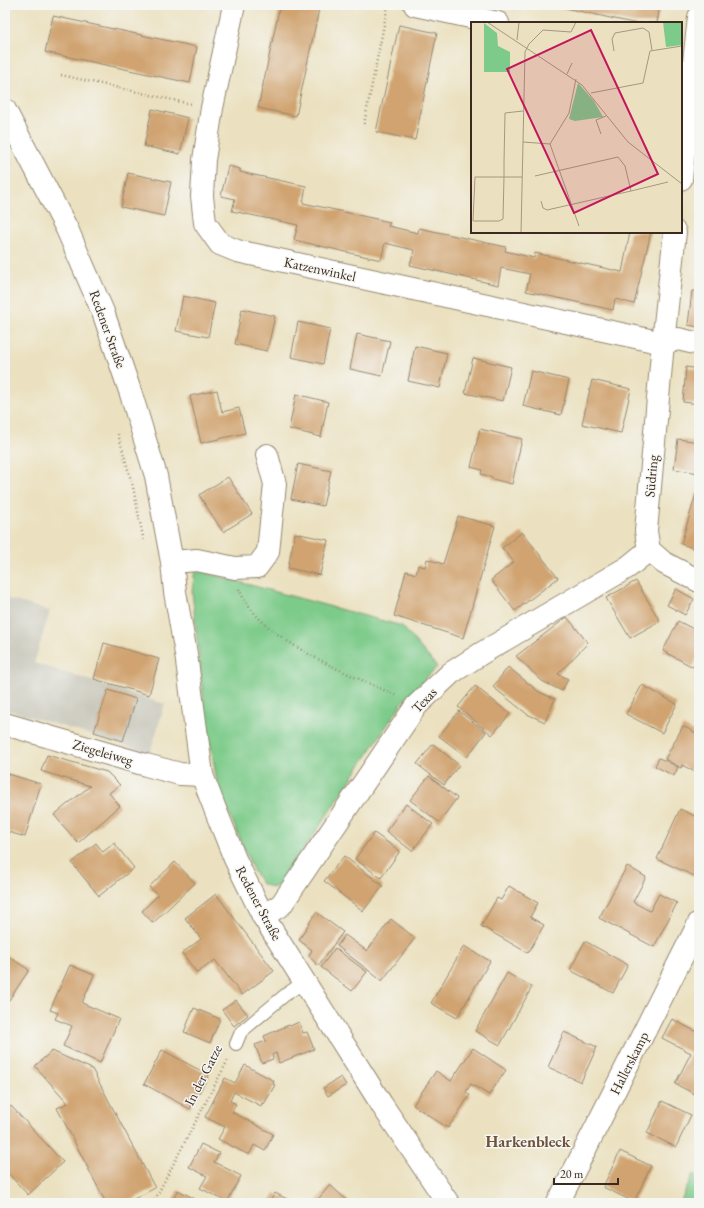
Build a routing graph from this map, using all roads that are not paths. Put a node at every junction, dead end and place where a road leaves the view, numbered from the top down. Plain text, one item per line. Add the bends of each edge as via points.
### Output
1 (234, 5) edge
2 (415, 5) edge
3 (699, 17) edge
4 (493, 22) edge
5 (691, 64) edge
6 (5, 110) edge
7 (682, 168) edge
8 (675, 233) edge
9 (663, 343) junction
10 (699, 344) edge
11 (266, 455) dead end
12 (649, 550) junction
13 (172, 562) junction
14 (699, 581) edge
15 (5, 724) edge
16 (202, 775) junction
17 (263, 916) junction
18 (699, 923) edge
19 (304, 982) junction
20 (236, 1044) road end
21 (448, 1203) edge
22 (558, 1203) edge

1 - 9 street, Katzenwinkel via 212,108 204,160 202,196 205,223 220,244 237,251
2 - 4 street
3 - 5 street
5 - 7 street
6 - 13 street, Redener Straße via 67,229 103,312 156,476
8 - 9 street, Südring
9 - 10 street via 678,339
9 - 12 street, Südring via 646,531
11 - 13 street via 275,484 268,552 257,567 235,568 197,560
12 - 14 street via 664,563
12 - 17 street, Texas via 628,566 482,652 451,673 416,706 281,905
13 - 16 street, Redener Straße
15 - 16 street, Ziegeleiweg via 180,774
16 - 17 street, Redener Straße via 235,859
17 - 19 street, Redener Straße
18 - 22 street, Hallerskamp
19 - 20 lane, In der Gatze via 285,994 241,1032
19 - 21 street, Redener Straße

